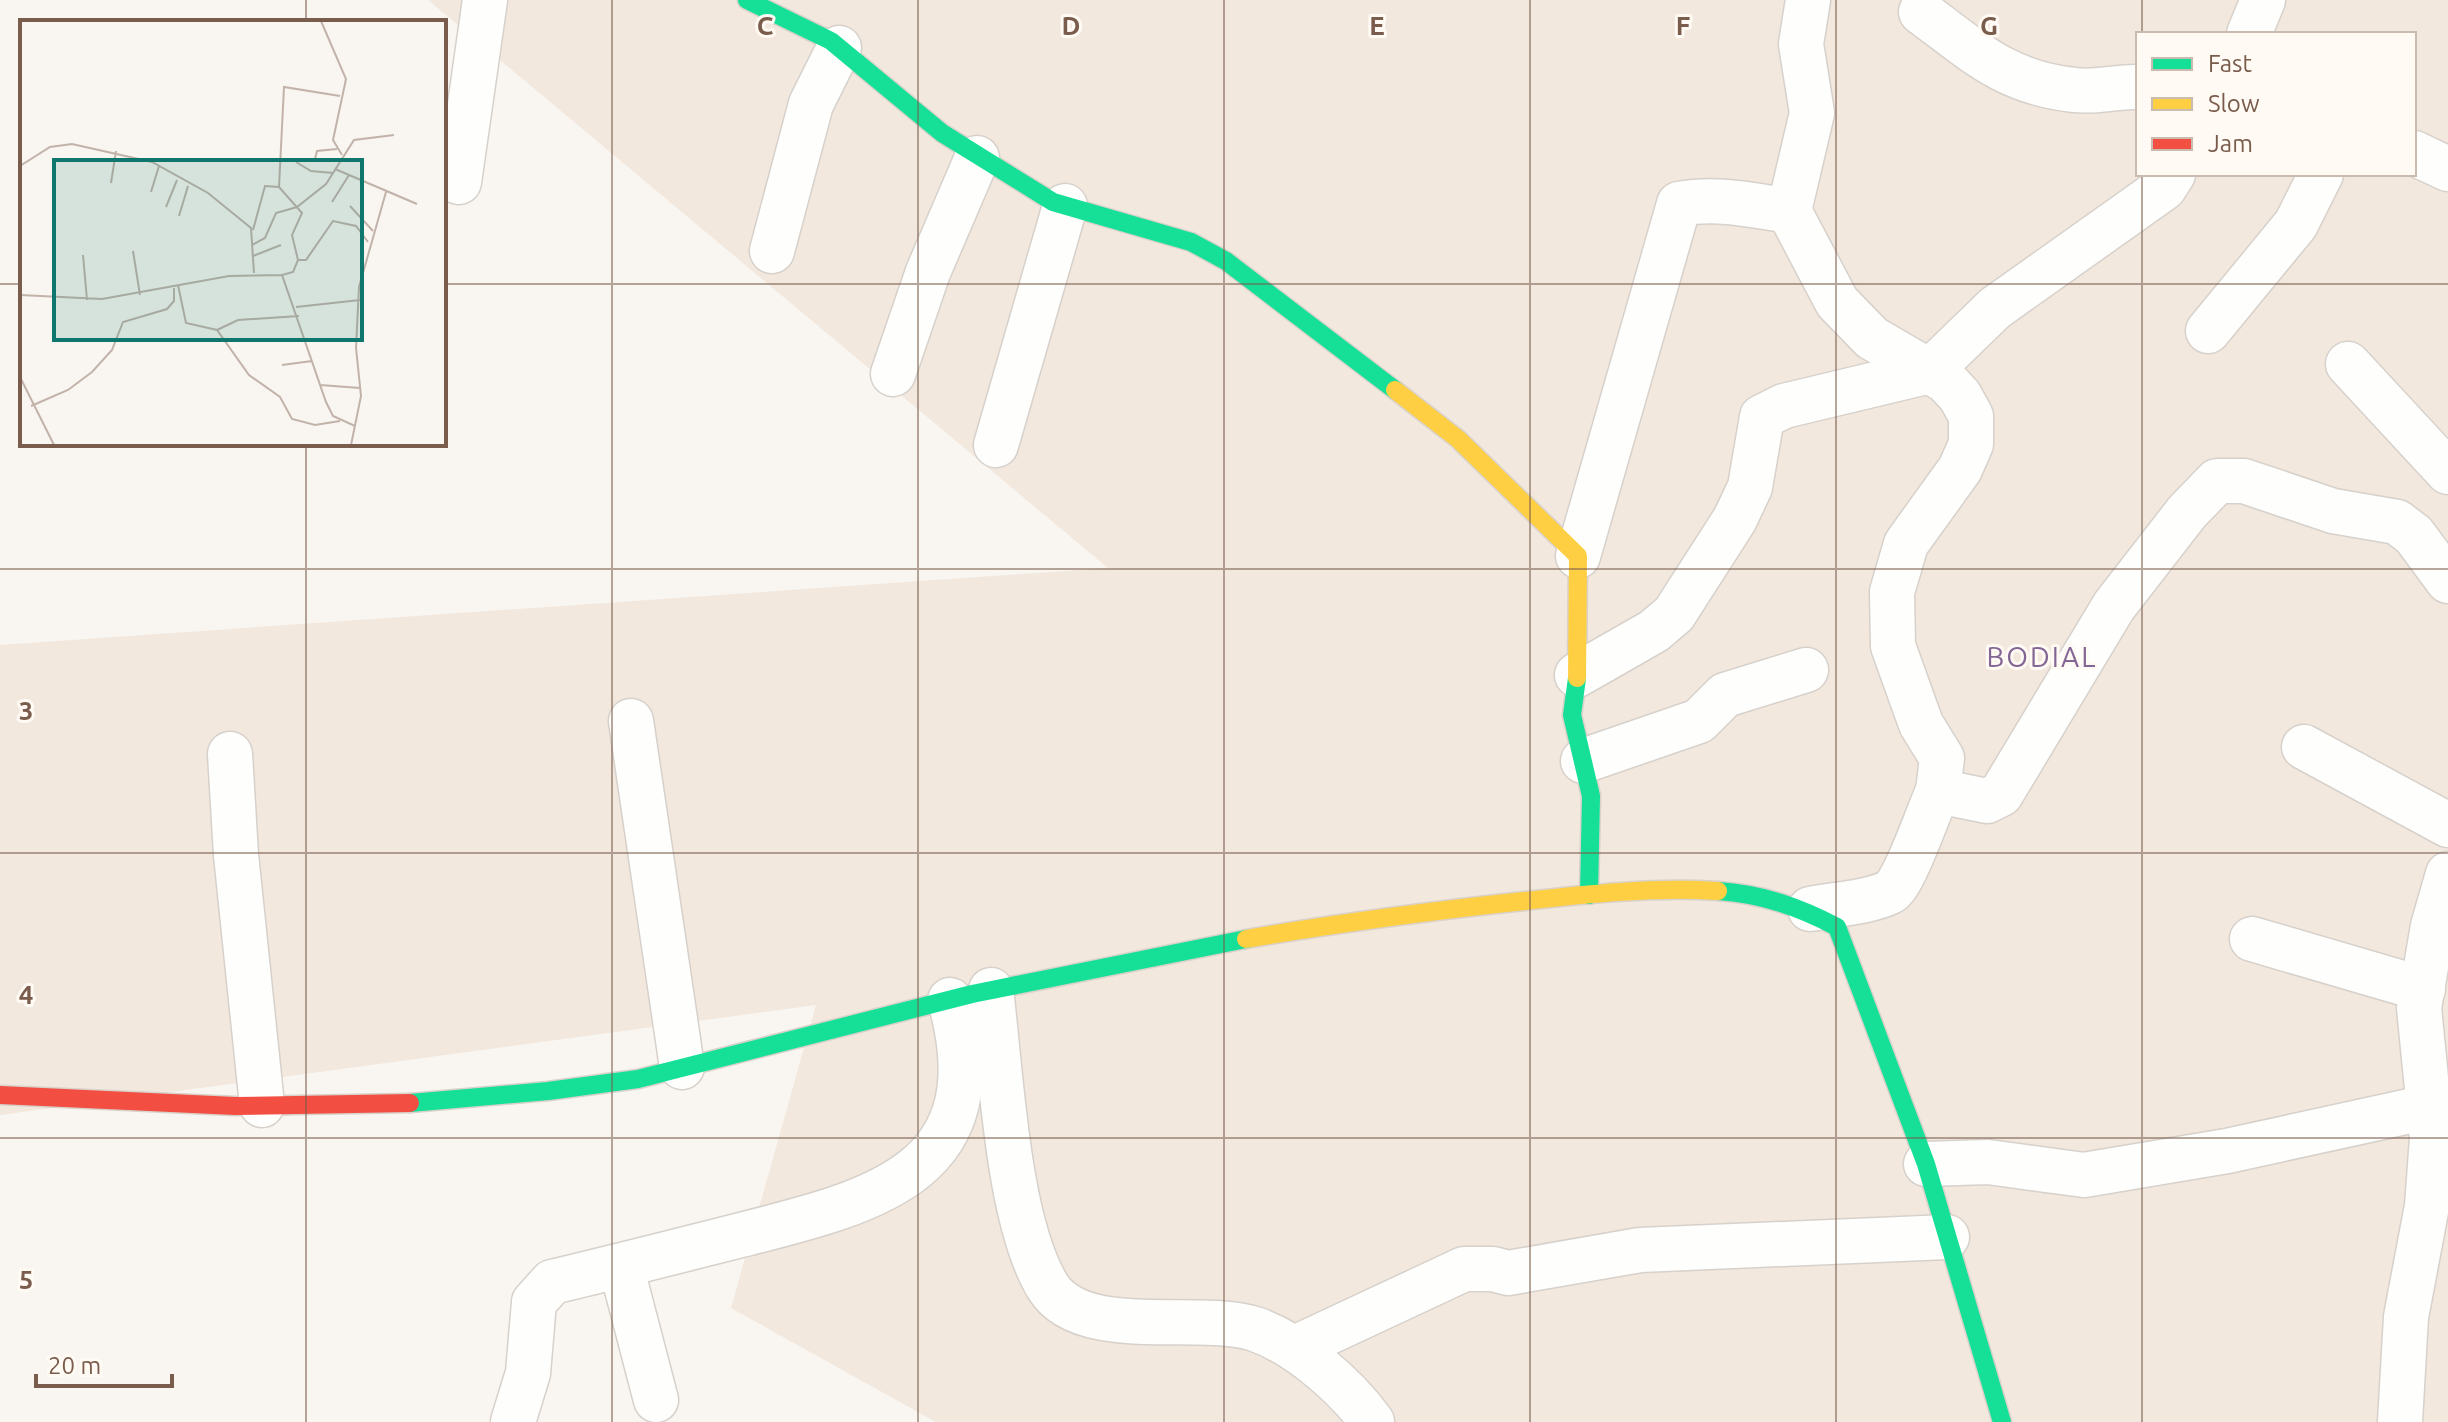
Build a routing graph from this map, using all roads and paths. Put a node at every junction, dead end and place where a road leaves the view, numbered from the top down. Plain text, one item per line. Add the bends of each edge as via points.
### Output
1 (485, 0) edge
2 (747, 0) edge
3 (1808, 0) edge
4 (2263, 0) edge
5 (1921, 12) dead end
6 (2250, 32) edge
7 (839, 48) junction
8 (2136, 87) edge
9 (2416, 154) edge
10 (977, 158) junction
11 (2448, 169) edge
12 (2172, 176) edge
13 (2320, 176) edge
14 (459, 182) dead end
15 (1065, 206) junction
16 (1789, 211) junction
17 (772, 251) dead end
18 (2208, 331) dead end
19 (2348, 364) dead end
20 (1930, 371) junction
21 (893, 374) dead end
22 (996, 445) dead end
23 (2448, 472) edge
24 (1578, 556) junction
25 (2448, 581) edge
26 (1806, 670) dead end
27 (1577, 675) junction
28 (631, 721) dead end
29 (2304, 747) dead end
30 (230, 754) dead end
31 (1583, 761) junction
32 (1938, 791) junction
33 (2448, 825) edge
34 (2448, 874) edge
35 (1589, 895) junction
36 (1810, 909) junction
37 (2252, 939) dead end
38 (2423, 989) junction
39 (970, 995) junction
40 (682, 1067) junction
41 (0, 1095) edge
42 (262, 1105) junction
43 (2428, 1107) junction
44 (1926, 1164) junction
45 (1947, 1237) junction
46 (621, 1266) junction
47 (1297, 1347) junction
48 (656, 1400) dead end
49 (513, 1422) edge
50 (1372, 1422) edge
51 (2002, 1422) edge
52 (2400, 1422) edge

1 - 14 street
2 - 7 street
3 - 16 street via 1801,44 1812,113
4 - 6 street
5 - 8 street via 2003,72 2079,91
7 - 10 street
7 - 17 street via 811,104
9 - 11 street
10 - 15 street
10 - 21 street via 928,272
12 - 20 street via 2164,188 1995,308
13 - 18 street via 2296,224
15 - 22 street
15 - 24 street via 1191,242 1226,261 1458,439
16 - 20 street via 1837,302 1872,338
16 - 24 street via 1731,201 1679,204
19 - 23 street
20 - 27 street via 1784,406 1762,417 1750,487 1674,614
20 - 32 street via 1960,396 1971,416 1971,444 1960,469 1906,544 1892,605 1893,646 1921,724 1942,758
24 - 27 street
25 - 32 street via 2414,535 2397,522 2333,511 2244,481 2217,481 2114,606 2001,794 1987,801
26 - 31 street via 1725,695 1699,721
27 - 31 street via 1572,715
28 - 40 street
29 - 33 street
30 - 42 street
31 - 35 street via 1591,796
32 - 36 street via 1902,883 1891,892
34 - 38 street
35 - 36 street via 1690,890 1767,898
35 - 39 street via 1390,916 1224,942
36 - 44 street via 1837,927
37 - 38 street
38 - 43 street via 2419,1008
39 - 40 street
39 - 46 street via 954,1116 910,1174 853,1203
39 - 47 street via 1017,1194 1048,1287 1065,1305 1107,1318 1253,1329
40 - 42 street via 629,1080 388,1104
41 - 42 street via 205,1107
43 - 44 street via 2084,1175 1988,1162
43 - 52 street via 2432,1138 2427,1206 2406,1317
44 - 45 street
45 - 47 street via 1640,1250 1521,1272 1464,1269
45 - 51 street
46 - 48 street
46 - 49 street via 552,1282 534,1302 528,1373
47 - 50 street

